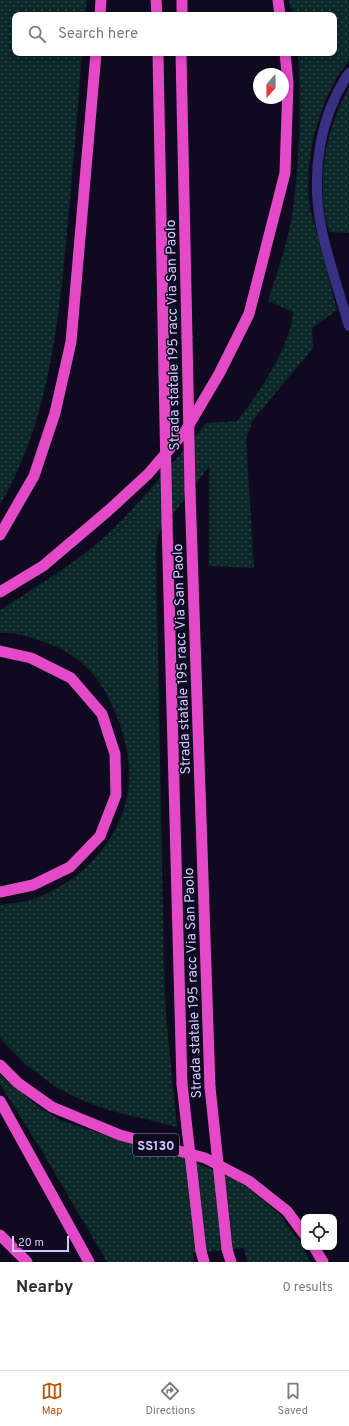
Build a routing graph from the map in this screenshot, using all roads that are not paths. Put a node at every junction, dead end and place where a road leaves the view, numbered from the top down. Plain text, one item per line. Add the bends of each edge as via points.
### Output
1 (101, 0) edge
2 (156, 0) edge
3 (182, 0) edge
4 (278, 0) edge
5 (100, 12) edge
6 (157, 12) edge
7 (182, 12) edge
8 (280, 12) edge
9 (96, 56) edge
10 (158, 56) edge
11 (181, 56) edge
12 (285, 56) edge
13 (349, 73) edge
14 (349, 326) edge
15 (0, 535) edge
16 (0, 592) edge
17 (0, 651) edge
18 (0, 892) edge
19 (0, 1065) edge
20 (0, 1101) edge
21 (301, 1230) edge
22 (0, 1235) edge
23 (316, 1250) edge
24 (202, 1257) edge
25 (27, 1262) edge
26 (90, 1262) edge
27 (230, 1262) edge
28 (323, 1262) edge

1 - 5 highway
2 - 6 highway
3 - 7 highway
4 - 8 highway
9 - 15 highway via 71,342 55,413 34,476
10 - 24 highway, Strada statale 195 racc Via San Paolo, bridge via 182,1084
11 - 27 highway, Strada statale 195 racc Via San Paolo, bridge via 190,490 210,1087
12 - 16 highway via 288,83 285,173 249,314 219,374 186,430 148,474 43,566
13 - 14 street via 340,86 324,126 318,155 317,188 321,226
17 - 18 highway via 31,658 71,678 102,714 115,754 116,795 100,836 70,867 33,885
19 - 21 highway, SS130 via 18,1083 52,1107 120,1136 204,1158 249,1181 287,1211
20 - 26 highway
22 - 25 highway
23 - 28 highway

